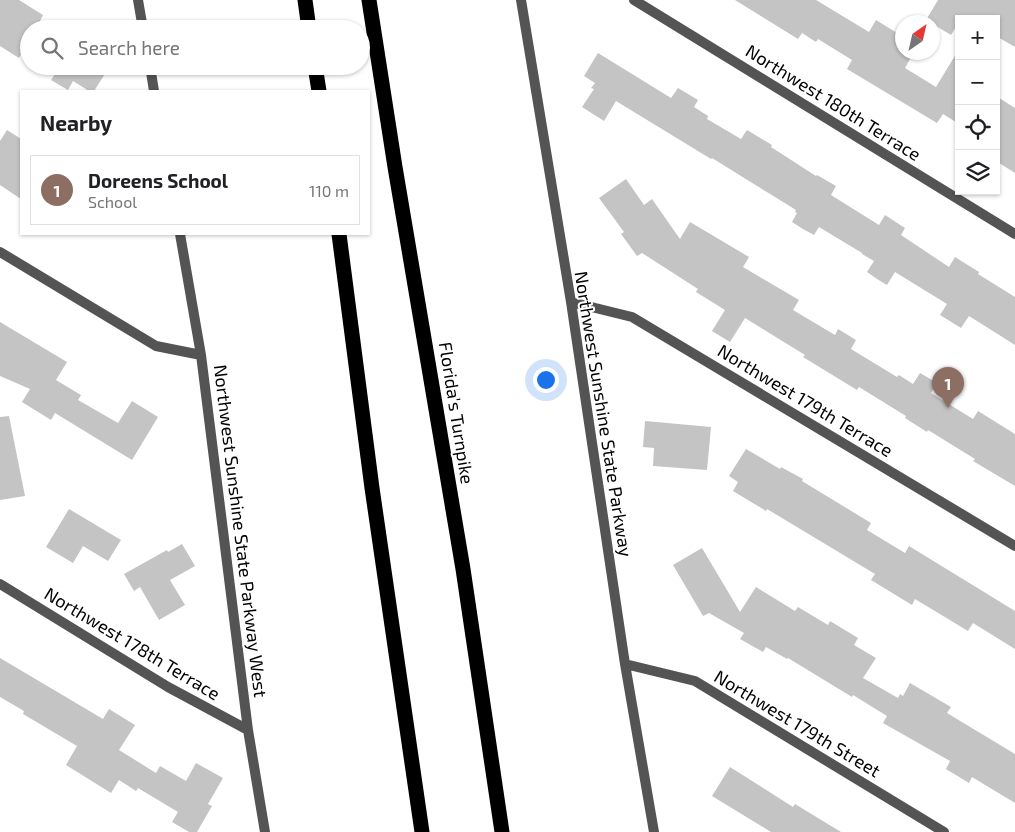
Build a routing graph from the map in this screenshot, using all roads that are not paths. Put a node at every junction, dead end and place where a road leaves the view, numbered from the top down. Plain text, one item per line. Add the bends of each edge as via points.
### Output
1 (138, 0) edge
2 (305, 0) edge
3 (369, 0) edge
4 (521, 0) edge
5 (634, 0) edge
6 (141, 20) edge
7 (308, 20) edge
8 (151, 75) edge
9 (316, 75) edge
10 (154, 90) edge
11 (319, 90) edge
12 (1015, 234) edge
13 (180, 235) edge
14 (339, 235) edge
15 (0, 252) edge
16 (570, 302) junction
17 (201, 355) junction
18 (1015, 546) edge
19 (0, 584) edge
20 (624, 664) junction
21 (248, 730) junction
22 (265, 832) edge
23 (422, 832) edge
24 (502, 832) edge
25 (654, 832) edge
26 (944, 832) edge

1 - 6 street
2 - 7 highway
3 - 24 highway, Florida's Turnpike via 463,569
4 - 16 street, Northwest Sunshine State Parkway
5 - 12 street, Northwest 180th Terrace
8 - 10 street
9 - 11 highway
13 - 17 street, Northwest Sunshine State Parkway West
14 - 23 highway
15 - 17 street via 156,346
16 - 18 street, Northwest 179th Terrace via 632,317
16 - 20 street, Northwest Sunshine State Parkway
17 - 21 street, Northwest Sunshine State Parkway West
19 - 21 street, Northwest 178th Terrace via 168,687
20 - 25 street, Northwest Sunshine State Parkway
20 - 26 street, Northwest 179th Street via 695,681
21 - 22 street, Northwest Sunshine State Parkway West

